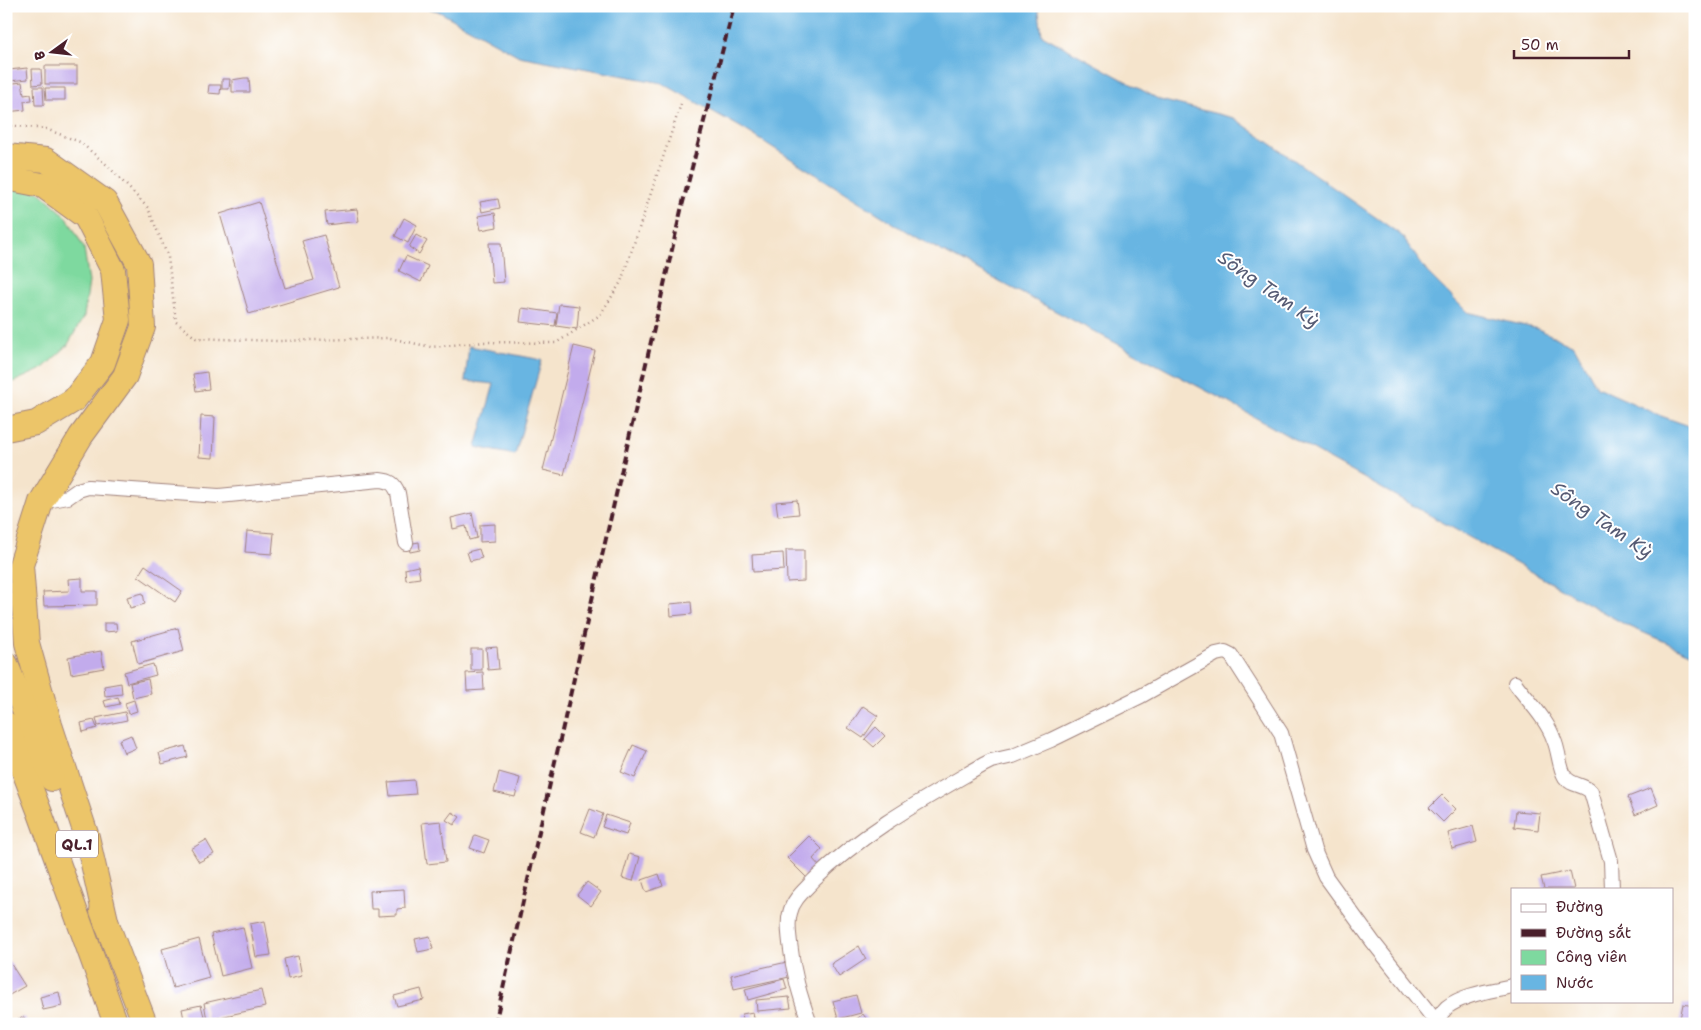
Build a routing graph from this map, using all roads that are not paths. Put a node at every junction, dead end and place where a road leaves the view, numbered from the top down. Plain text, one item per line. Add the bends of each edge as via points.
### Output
1 (6, 156) edge
2 (6, 178) edge
3 (6, 430) edge
4 (41, 502) junction
5 (406, 543) dead end
6 (6, 664) edge
7 (1514, 683) dead end
8 (6, 724) edge
9 (1612, 888) edge
10 (108, 925) junction
11 (1511, 986) edge
12 (1437, 1022) edge
13 (116, 1024) edge
14 (145, 1024) edge
15 (810, 1024) edge

1 - 4 highway via 46,160 104,202 139,264 143,327 125,376 81,436
2 - 3 highway via 42,184 86,217 113,270 118,320 104,363 74,400 36,423
4 - 5 street via 88,487 219,496 389,481 398,493
4 - 10 highway via 20,565 27,642 87,837
6 - 10 highway, QL.1
7 - 9 street via 1549,728 1564,776 1591,792 1611,861
8 - 13 highway, QL.1
10 - 14 highway, QL.1
11 - 12 street via 1454,1003 1445,1008
12 - 15 street via 1326,877 1314,850 1281,733 1232,655 1225,652 1051,740 983,765 927,797 834,860 800,894 792,906 788,923 797,987

